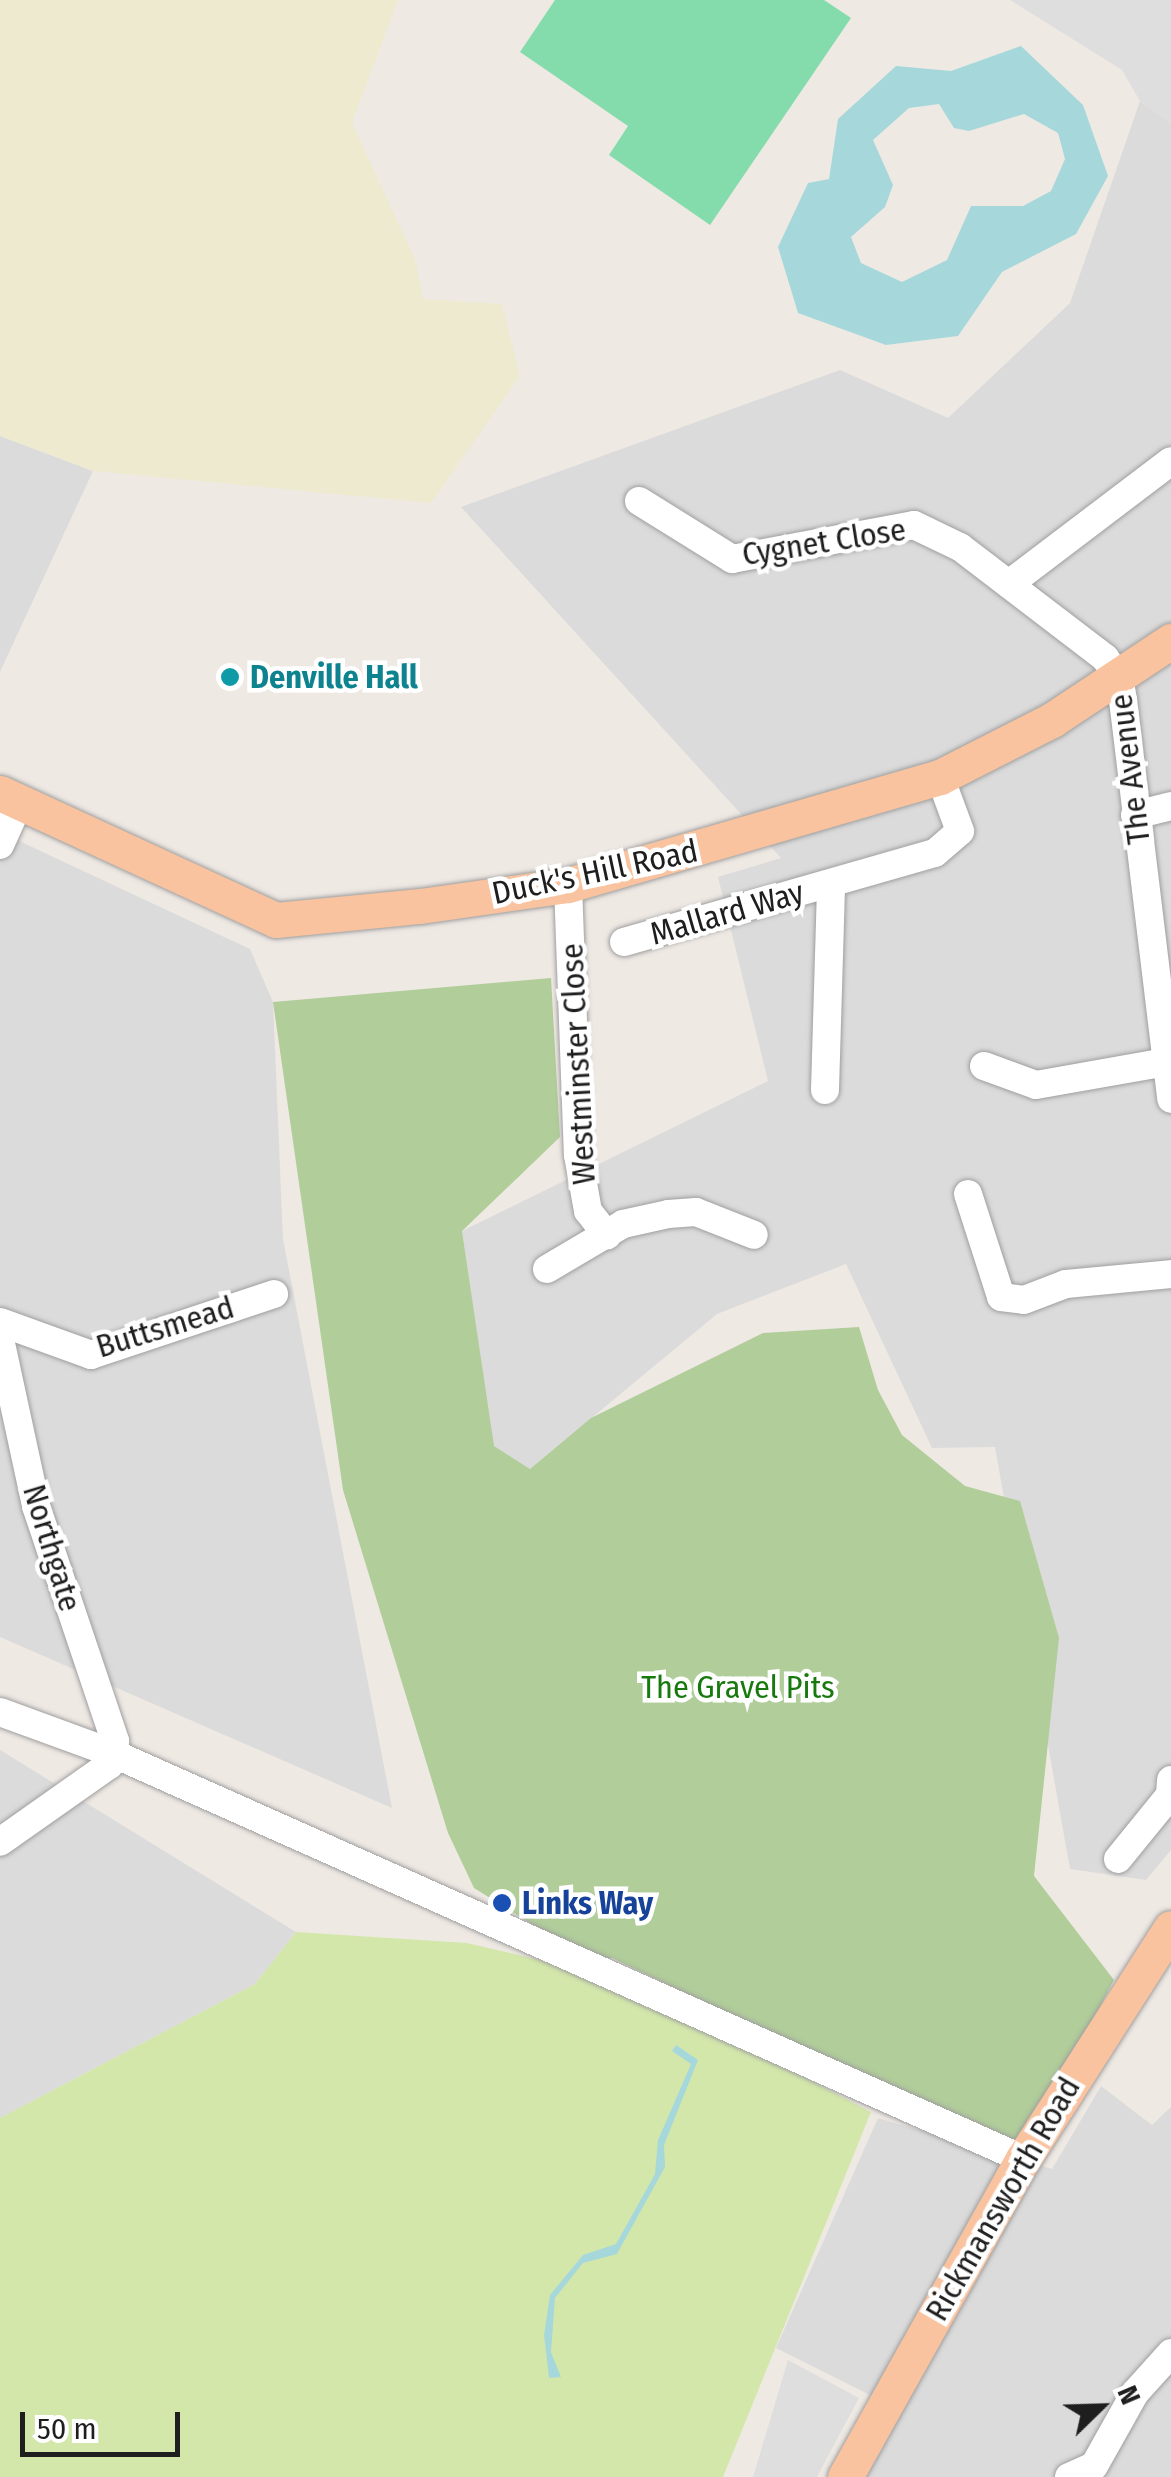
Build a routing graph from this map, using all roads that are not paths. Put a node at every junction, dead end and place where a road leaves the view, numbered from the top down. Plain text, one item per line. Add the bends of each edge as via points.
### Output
1 (1171, 461) edge
2 (640, 501) dead end
3 (1009, 584) junction
4 (1171, 641) edge
5 (1118, 676) junction
6 (940, 777) junction
7 (9, 798) edge
8 (1171, 806) edge
9 (1135, 815) junction
10 (0, 845) edge
11 (831, 884) junction
12 (568, 885) junction
13 (624, 942) dead end
14 (1167, 1026) edge
15 (1168, 1062) junction
16 (984, 1066) dead end
17 (825, 1090) dead end
18 (1171, 1099) edge
19 (968, 1194) dead end
20 (607, 1235) junction
21 (754, 1235) dead end
22 (547, 1268) dead end
23 (1171, 1274) edge
24 (274, 1294) dead end
25 (0, 1322) edge
26 (0, 1339) edge
27 (0, 1712) edge
28 (112, 1753) junction
29 (1171, 1780) edge
30 (0, 1842) edge
31 (1118, 1860) dead end
32 (1171, 1928) edge
33 (1023, 2159) junction
34 (1171, 2353) edge
35 (845, 2477) edge
36 (1069, 2477) edge

1 - 3 street
2 - 3 street, Cygnet Close via 732,559 914,524 960,547
3 - 5 street, Cygnet Close via 1105,658
4 - 5 main road, Duck's Hill Road
5 - 6 main road, Duck's Hill Road
5 - 9 street, The Avenue
6 - 11 street, Mallard Way via 959,817 951,844
6 - 12 main road, Duck's Hill Road
7 - 10 street
7 - 12 main road, Duck's Hill Road via 276,920
8 - 9 street
9 - 14 street, The Avenue
11 - 13 street, Mallard Way
11 - 17 street, Mallard Way
12 - 20 street, Westminster Close via 578,1154 588,1211
14 - 15 street, The Avenue
15 - 16 street via 1036,1085
15 - 18 street, The Avenue
19 - 23 street via 1001,1297 1024,1300 1066,1284
20 - 21 street via 622,1224 696,1212
20 - 22 street
24 - 25 street, Buttsmead via 91,1355
26 - 28 street, Northgate via 36,1506 105,1707
27 - 28 street
28 - 30 street via 108,1765
28 - 33 street
29 - 31 street via 1170,1795
32 - 33 main road, Rickmansworth Road
33 - 35 main road, Rickmansworth Road
34 - 36 street via 1135,2393 1094,2466

